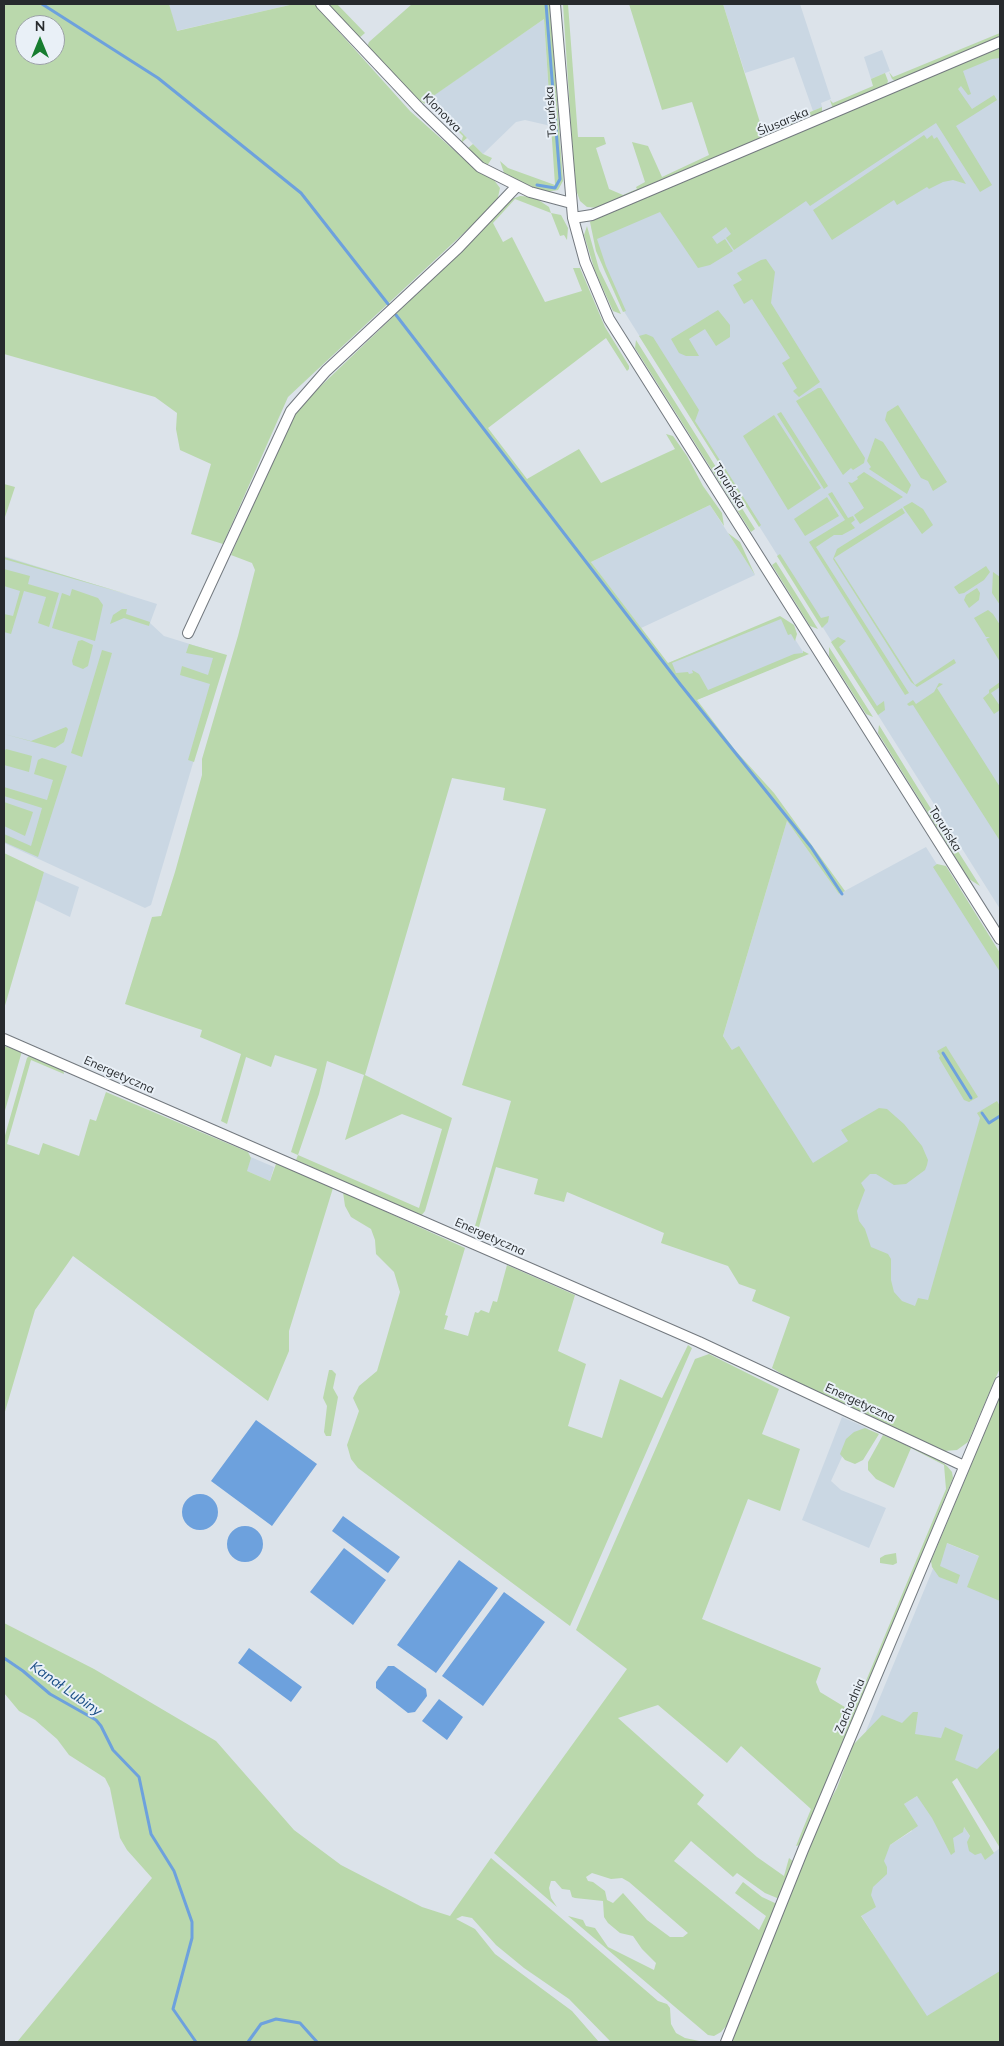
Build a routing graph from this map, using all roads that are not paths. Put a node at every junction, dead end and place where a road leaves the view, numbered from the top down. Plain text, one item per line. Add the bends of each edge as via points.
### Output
1 (321, 4) edge
2 (555, 4) edge
3 (1000, 42) edge
4 (517, 186) junction
5 (571, 203) junction
6 (573, 218) junction
7 (188, 632) dead end
8 (1000, 940) edge
9 (4, 1039) edge
10 (1000, 1382) edge
11 (964, 1466) junction
12 (726, 2042) edge

1 - 4 street, Klonowa via 461,150 488,172
2 - 5 street, Toruńska
3 - 6 street, Ślusarska via 592,215
4 - 5 street, Klonowa via 549,199
4 - 7 street via 458,248 326,371 291,411
5 - 6 street, Toruńska
6 - 8 street, Toruńska via 585,262 609,319
9 - 11 street, Energetyczna via 699,1342
10 - 11 street, Zachodnia
11 - 12 street, Zachodnia

